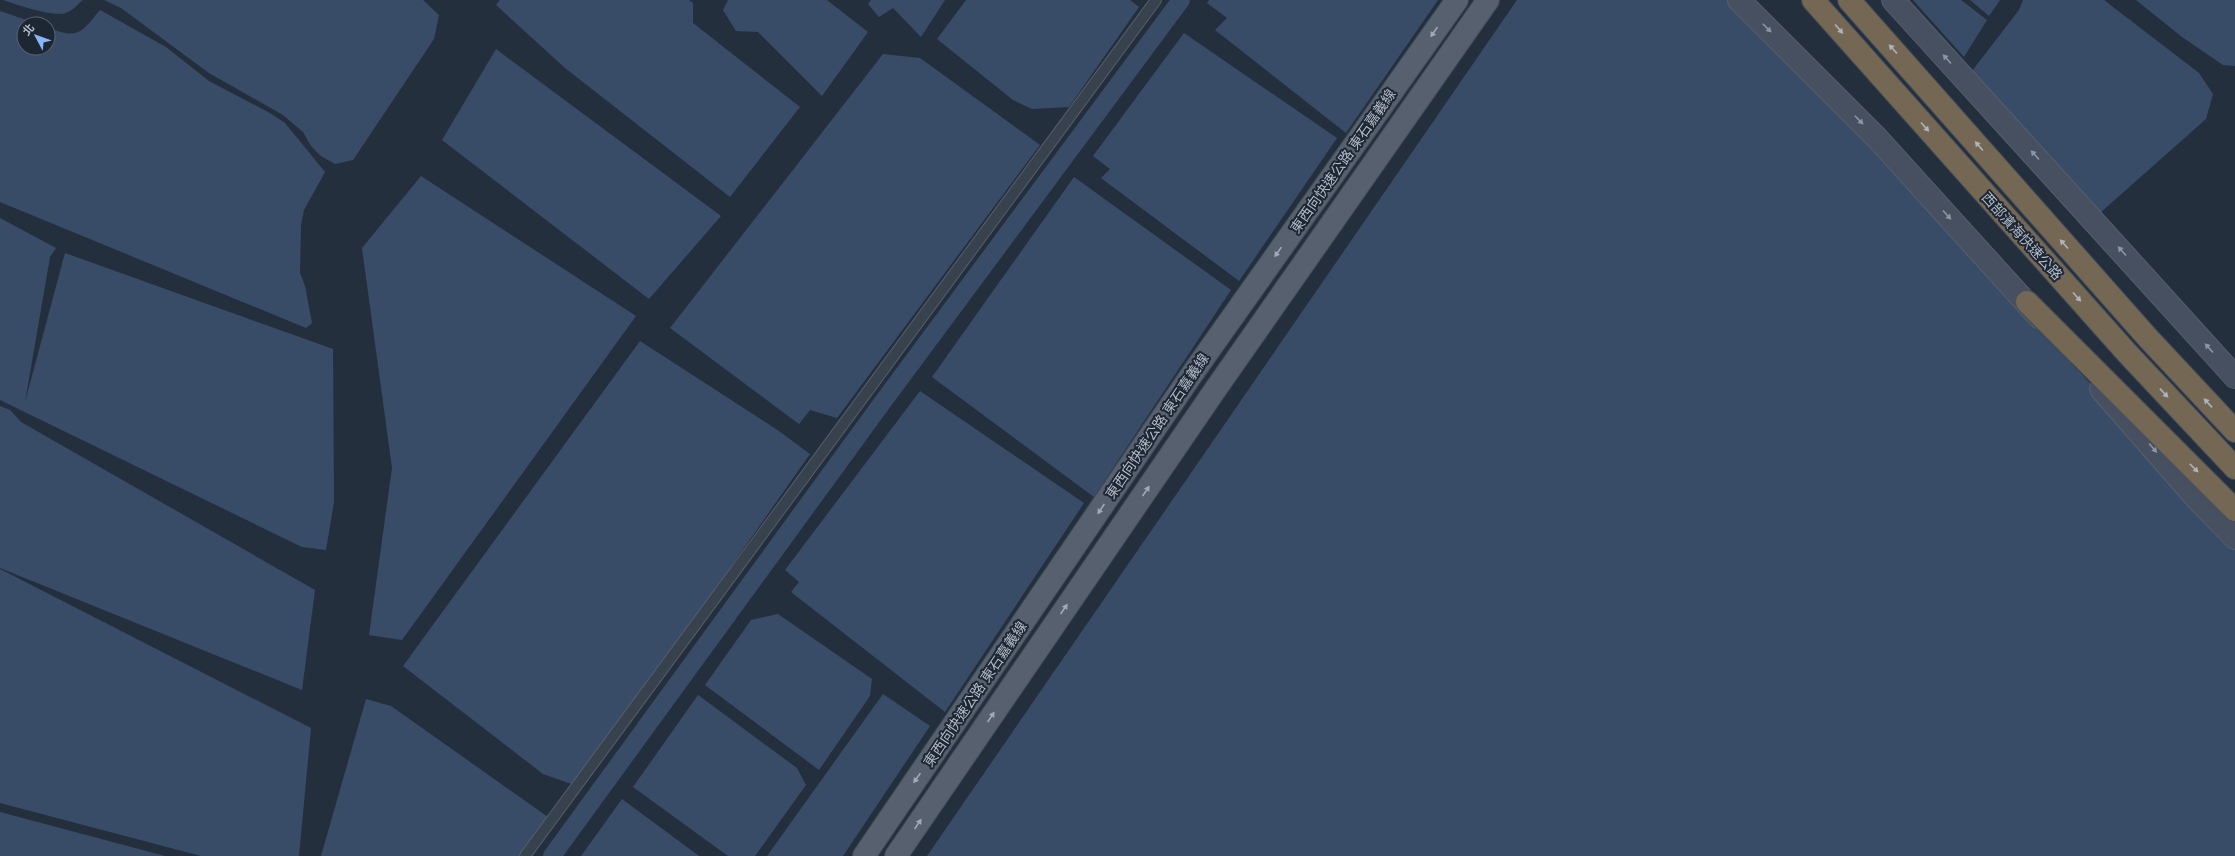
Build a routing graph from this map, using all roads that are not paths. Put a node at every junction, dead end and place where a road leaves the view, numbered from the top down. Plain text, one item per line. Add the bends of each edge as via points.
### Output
1 (1156, 0) edge
2 (1457, 0) edge
3 (1488, 0) edge
4 (1739, 0) edge
5 (1813, 0) edge
6 (1849, 0) edge
7 (1893, 0) edge
8 (2027, 302) junction
9 (2235, 377) edge
10 (2235, 431) edge
11 (2235, 468) edge
12 (2235, 510) edge
13 (2235, 538) edge
14 (525, 856) edge
15 (864, 856) edge
16 (896, 856) edge

1 - 14 lane
2 -> 15 main road, 東西向快速公路 東石嘉義線 via 1190,377
16 -> 3 main road, 東西向快速公路 東石嘉義線 via 1215,390
4 -> 8 street via 1877,138
5 -> 11 highway, 西部濱海快速公路 via 2127,354
10 -> 6 highway, 西部濱海快速公路 via 2142,332
9 -> 7 street
8 -> 12 highway
8 -> 13 street via 2197,499

